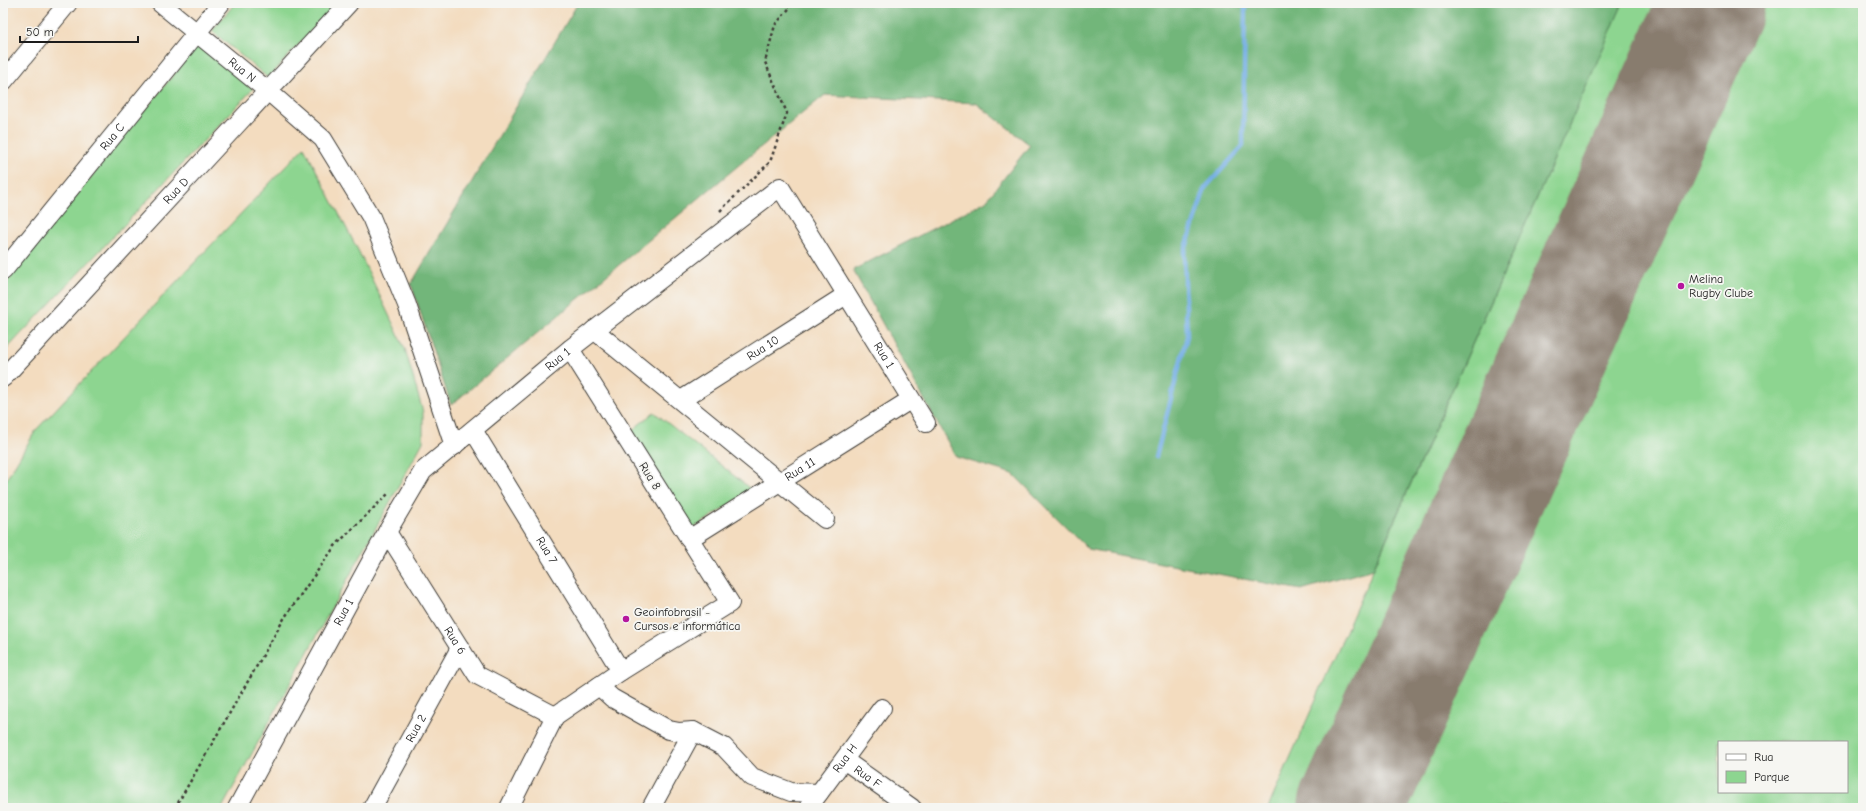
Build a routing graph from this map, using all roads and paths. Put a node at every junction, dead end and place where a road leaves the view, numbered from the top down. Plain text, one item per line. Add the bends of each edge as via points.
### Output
1 (68, 3) edge
2 (160, 3) edge
3 (221, 3) edge
4 (349, 3) edge
5 (197, 33) junction
6 (3, 82) edge
7 (268, 91) junction
8 (3, 271) edge
9 (846, 295) junction
10 (594, 330) junction
11 (570, 349) junction
12 (5, 372) edge
13 (681, 400) junction
14 (910, 400) junction
15 (926, 423) dead end
16 (473, 430) junction
17 (454, 446) junction
18 (779, 482) junction
19 (825, 519) dead end
20 (387, 532) junction
21 (689, 539) junction
22 (460, 648) junction
23 (621, 671) junction
24 (599, 686) junction
25 (882, 708) dead end
26 (555, 716) junction
27 (693, 731) junction
28 (844, 760) junction
29 (819, 793) junction
30 (237, 808) edge
31 (372, 808) edge
32 (509, 808) edge
33 (651, 808) edge
34 (808, 808) edge
35 (912, 808) edge

1 - 6 street
2 - 5 street, Rua N
3 - 5 street, Rua C
4 - 7 street, Rua D
5 - 7 street, Rua N
5 - 8 street, Rua C
7 - 12 street, Rua D
7 - 17 street, Rua N via 323,139 371,217 407,305
9 - 10 street, Rua 1 via 780,187
9 - 13 street, Rua 10
9 - 14 street, Rua 1
10 - 11 street, Rua 1
10 - 13 street
11 - 16 street, Rua 1
11 - 21 street, Rua 8
13 - 18 street
14 - 15 street, Rua 1
14 - 18 street, Rua 11
16 - 17 street, Rua 1
16 - 23 street, Rua 7
17 - 20 street, Rua 1 via 423,471
18 - 19 street
18 - 21 street, Rua 11
20 - 22 street, Rua 6
20 - 30 street, Rua 1
21 - 23 street, Rua 8 via 730,603
22 - 26 street, Rua 6 via 477,674
22 - 31 street, Rua 2
23 - 24 street
24 - 26 street
24 - 27 street via 612,698 669,730
25 - 28 street, Rua H
26 - 32 street
27 - 29 street via 724,747 752,777 791,792
27 - 33 street
28 - 29 street, Rua H
28 - 35 street, Rua F
29 - 34 street, Rua H

